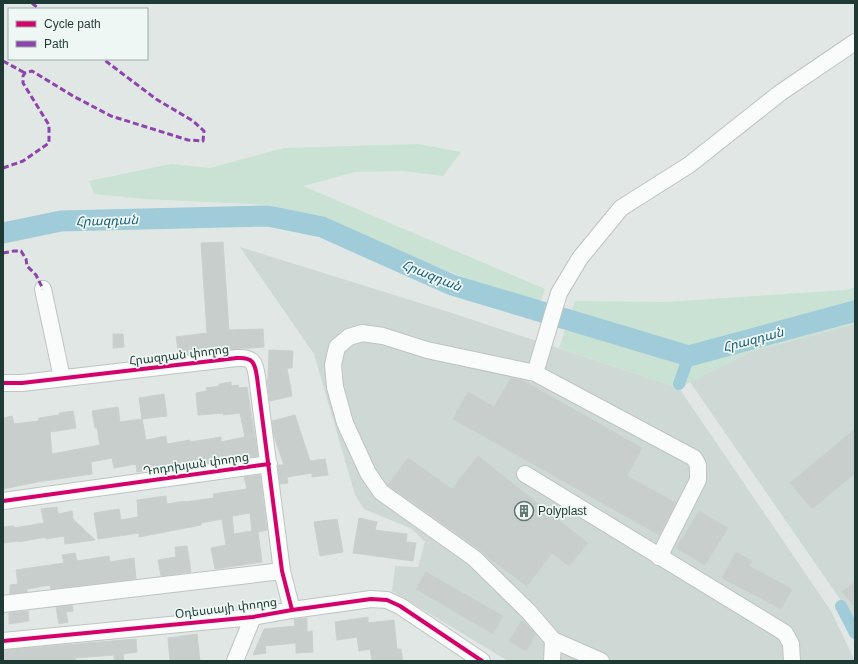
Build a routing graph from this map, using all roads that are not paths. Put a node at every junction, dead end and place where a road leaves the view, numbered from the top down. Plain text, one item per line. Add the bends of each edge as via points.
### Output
1 (855, 42) edge
2 (43, 289) dead end
3 (535, 373) junction
4 (62, 378) junction
5 (3, 383) edge
6 (269, 464) junction
7 (525, 474) dead end
8 (3, 501) edge
9 (659, 557) junction
10 (282, 571) junction
11 (3, 604) edge
12 (292, 610) junction
13 (254, 616) junction
14 (553, 640) junction
15 (3, 641) edge
16 (235, 661) edge
17 (482, 661) edge
18 (552, 661) edge
19 (601, 661) edge
20 (792, 661) edge

1 - 3 street via 780,94 689,164 621,208 580,258 558,293
2 - 4 street
3 - 9 street via 694,458 698,466 698,480
3 - 14 street via 362,333 349,337 337,348 333,365 335,387 345,423 368,473 381,492 474,558 529,612
4 - 5 street, Հրազդան փողոց
4 - 6 street, Հրազդան փողոց via 245,358 252,360 256,370
6 - 8 street, Դոդոխյան փողոց
6 - 10 street
7 - 9 street
9 - 20 street via 785,633 791,644
10 - 11 street
10 - 12 street
12 - 13 street, Օդեսսայի փողոց
12 - 17 street, Օդեսսայի փողոց via 371,598 387,600
13 - 15 street, Օդեսսայի փողոց
13 - 16 street
14 - 18 street
14 - 19 street

